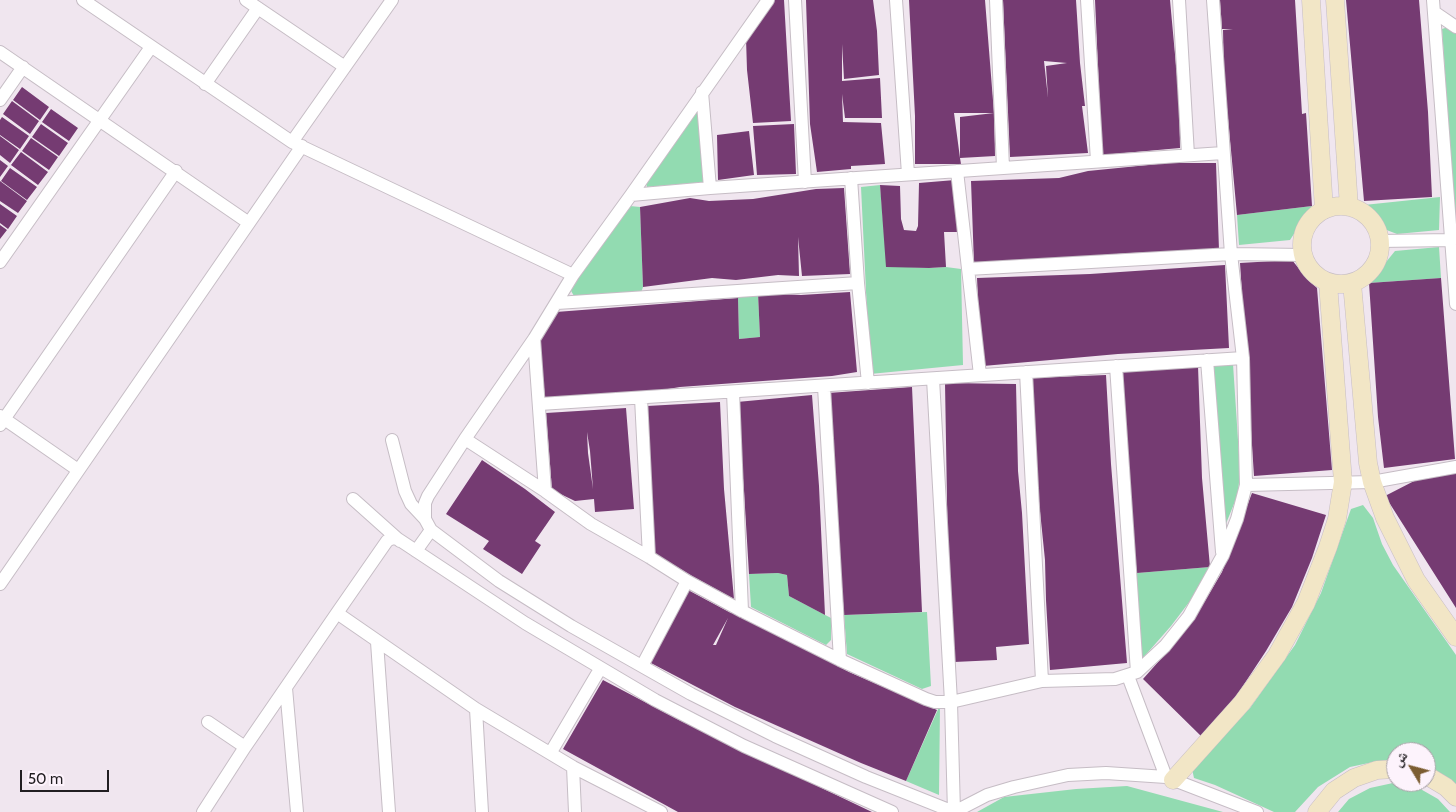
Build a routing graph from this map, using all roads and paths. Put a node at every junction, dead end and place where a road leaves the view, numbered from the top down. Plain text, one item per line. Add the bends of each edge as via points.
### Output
1 (83, 0) edge
2 (246, 0) edge
3 (392, 0) edge
4 (768, 0) edge
5 (795, 0) edge
6 (896, 0) edge
7 (996, 0) edge
8 (1087, 0) edge
9 (1179, 0) edge
10 (1213, 0) edge
11 (1311, 0) edge
12 (1335, 0) edge
13 (1434, 6) edge
14 (258, 8) junction
15 (1456, 27) edge
16 (151, 47) junction
17 (0, 52) edge
18 (23, 67) junction
19 (345, 67) junction
20 (205, 84) junction
21 (702, 92) junction
22 (0, 100) edge
23 (100, 119) junction
24 (297, 144) junction
25 (1223, 153) junction
26 (1188, 155) junction
27 (1097, 161) junction
28 (1003, 168) junction
29 (176, 171) junction
30 (957, 171) junction
31 (908, 174) junction
32 (851, 178) junction
33 (805, 182) junction
34 (710, 188) junction
35 (632, 195) junction
36 (1349, 207) junction
37 (1324, 210) junction
38 (249, 222) junction
39 (1452, 240) junction
40 (1379, 241) junction
41 (1231, 254) junction
42 (1303, 255) junction
43 (0, 262) edge
44 (968, 269) junction
45 (573, 275) junction
46 (858, 282) junction
47 (1328, 283) junction
48 (1352, 283) junction
49 (557, 303) junction
50 (1456, 304) edge
51 (534, 338) junction
52 (1242, 358) junction
53 (1207, 360) junction
54 (1116, 366) junction
55 (1026, 372) junction
56 (980, 375) junction
57 (933, 379) junction
58 (868, 383) junction
59 (824, 387) junction
60 (733, 392) junction
61 (641, 398) junction
62 (540, 404) junction
63 (1, 420) edge
64 (465, 439) junction
65 (392, 440) dead end
66 (1456, 467) edge
67 (78, 470) junction
68 (1343, 482) junction
69 (1372, 482) junction
70 (1246, 485) junction
71 (545, 491) junction
72 (353, 499) dead end
73 (428, 524) junction
74 (400, 541) junction
75 (416, 551) junction
76 (1223, 554) junction
77 (649, 557) junction
78 (687, 581) junction
79 (0, 584) edge
80 (742, 611) junction
81 (337, 613) junction
82 (1456, 637) edge
83 (377, 642) junction
84 (840, 660) junction
85 (642, 666) junction
86 (600, 668) junction
87 (1132, 674) junction
88 (1042, 682) junction
89 (286, 688) junction
90 (692, 694) junction
91 (951, 702) junction
92 (476, 709) junction
93 (682, 715) junction
94 (208, 722) dead end
95 (245, 747) junction
96 (550, 752) junction
97 (573, 767) junction
98 (1386, 770) edge
99 (1169, 778) junction
100 (1436, 781) edge
101 (1456, 797) edge
102 (203, 812) edge
103 (297, 812) edge
104 (389, 812) edge
105 (482, 812) edge
106 (575, 812) edge
107 (661, 812) edge
108 (892, 812) edge
109 (954, 812) edge
110 (1257, 812) edge
111 (1317, 812) edge

1 - 16 street
2 - 14 street
3 - 19 street
4 - 21 street
5 - 33 street
6 - 31 street
7 - 28 street
8 - 27 street
9 - 26 street
10 - 25 street
11 - 37 street
12 - 36 street
13 - 15 street
13 - 39 street
14 - 19 street
14 - 20 street
16 - 20 street
16 - 23 street
17 - 18 street
18 - 22 street
18 - 23 street
19 - 24 street
20 - 24 street
21 - 34 street
21 - 35 street
23 - 29 street
23 - 43 street
24 - 38 street
24 - 45 street
25 - 26 street
25 - 41 street
26 - 27 street
27 - 28 street
28 - 30 street
29 - 38 street
29 - 63 street
30 - 31 street
30 - 44 street
31 - 32 street
32 - 33 street
32 - 46 street
33 - 34 street
34 - 35 street
35 - 45 street
36 - 37 street via 1336,206
36 - 40 street via 1369,218 1376,227
37 - 42 street via 1312,218 1305,229 1301,242
38 - 67 street
39 - 40 street
39 - 50 street
40 - 48 street via 1380,250 1371,270
41 - 42 street
41 - 44 street
41 - 52 street
42 - 47 street via 1315,276
44 - 56 street
45 - 49 street
46 - 49 street
46 - 58 street
47 - 48 street
47 - 68 street
48 - 69 street
49 - 51 street
51 - 62 street
51 - 64 street
52 - 53 street
52 - 70 street
53 - 54 street
53 - 76 street
54 - 55 street
54 - 87 street
55 - 56 street
55 - 88 street
56 - 57 street
57 - 58 street
57 - 91 street
58 - 59 street
59 - 60 street
59 - 84 street
60 - 61 street
60 - 80 street
61 - 62 street
61 - 77 street
62 - 71 street
63 - 67 street
64 - 71 street
64 - 73 street via 428,496 425,503
65 - 73 street via 405,491 411,504
66 - 69 street
67 - 79 street
68 - 69 street
68 - 70 street
68 - 99 street via 1337,519 1318,575 1277,655 1242,703
69 - 82 street via 1385,518 1416,580
70 - 76 street
71 - 77 street via 591,524
72 - 74 street
73 - 75 street
73 - 85 street via 492,576
74 - 75 street
74 - 81 street via 392,538 387,541
75 - 86 street via 518,619
76 - 87 street via 1178,632 1152,660
77 - 78 street
78 - 80 street
78 - 85 street
80 - 84 street
81 - 83 street
81 - 89 street
83 - 92 street
83 - 104 street
84 - 91 street via 926,699
85 - 90 street
86 - 93 street
86 - 96 street
87 - 88 street via 1115,679
87 - 99 street
88 - 91 street
89 - 95 street
89 - 103 street
90 - 93 street
90 - 109 street via 866,777
91 - 109 street
92 - 96 street
92 - 105 street
93 - 108 street
94 - 95 street
95 - 102 street
96 - 97 street
97 - 106 street
97 - 107 street
98 - 111 street via 1354,778 1334,791
99 - 109 street via 1106,773 1068,776 996,792
99 - 110 street
100 - 101 street

